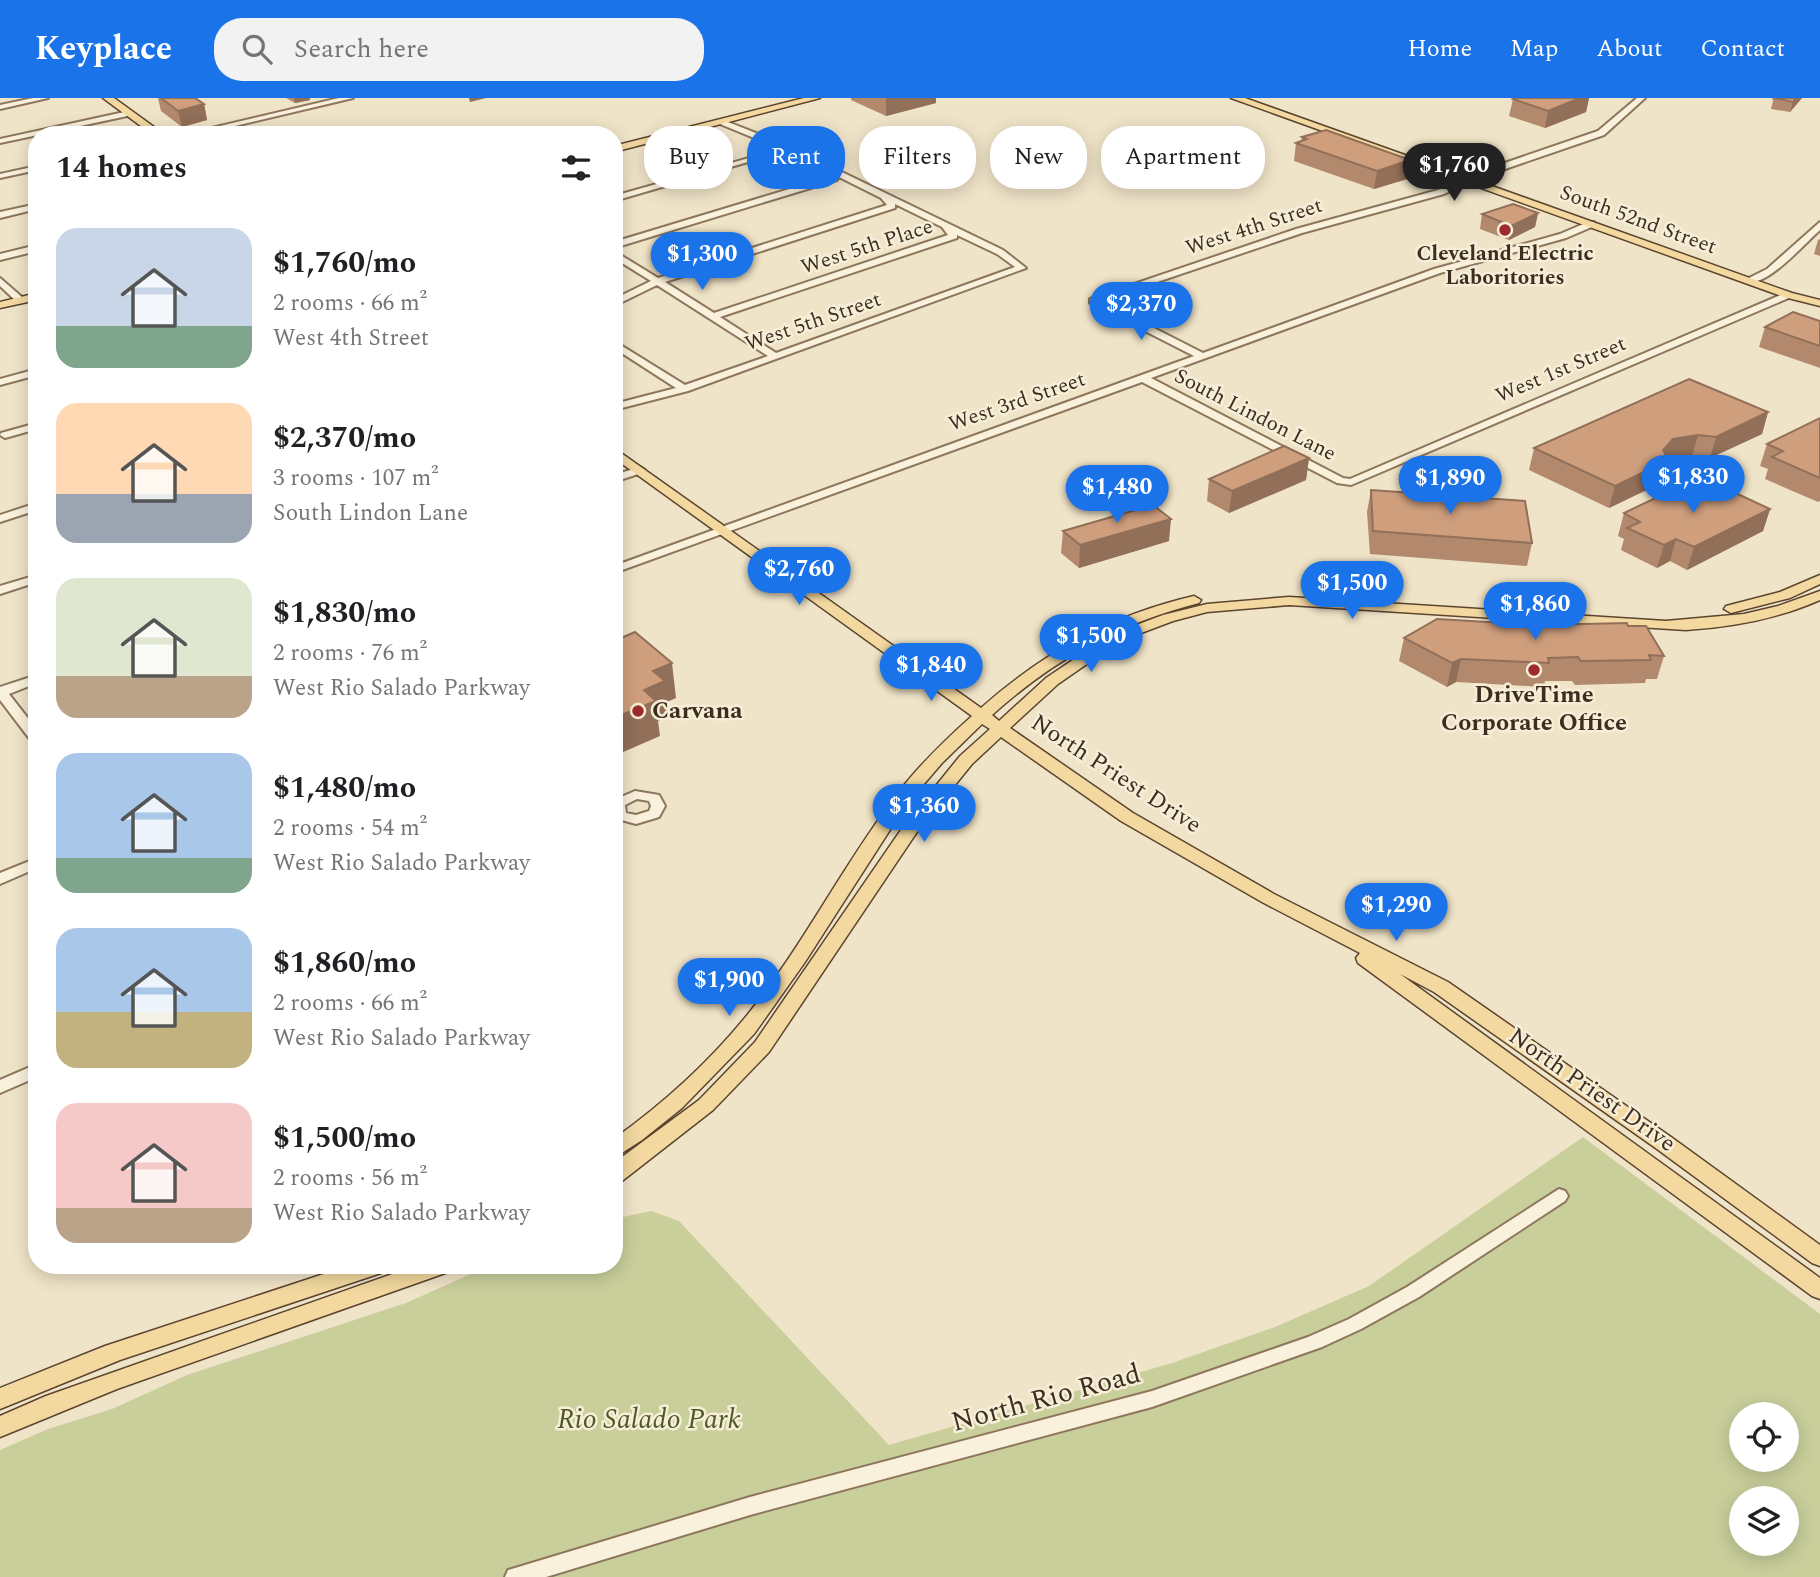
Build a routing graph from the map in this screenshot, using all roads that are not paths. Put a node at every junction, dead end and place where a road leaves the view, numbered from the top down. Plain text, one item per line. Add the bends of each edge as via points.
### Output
1 (44, 98) edge
2 (108, 98) edge
3 (349, 98) edge
4 (1236, 98) edge
5 (1642, 98) edge
6 (809, 99) edge
7 (0, 107) edge
8 (129, 113) junction
9 (723, 122) junction
10 (69, 126) edge
11 (147, 126) edge
12 (226, 126) edge
13 (747, 133) edge
14 (28, 135) edge
15 (0, 141) edge
16 (623, 147) edge
17 (747, 160) edge
18 (28, 170) edge
19 (0, 176) edge
20 (845, 178) edge
21 (1469, 180) junction
22 (845, 183) edge
23 (798, 189) edge
24 (623, 196) edge
25 (883, 196) junction
26 (892, 206) junction
27 (28, 208) edge
28 (0, 215) edge
29 (1591, 223) junction
30 (942, 224) junction
31 (1820, 225) edge
32 (954, 236) junction
33 (623, 242) edge
34 (28, 250) edge
35 (1001, 255) junction
36 (0, 257) edge
37 (623, 259) edge
38 (0, 281) edge
39 (659, 281) junction
40 (1750, 281) junction
41 (1788, 295) junction
42 (28, 298) edge
43 (623, 299) edge
44 (19, 300) junction
45 (1093, 301) joint
46 (1820, 303) edge
47 (0, 305) edge
48 (1820, 309) edge
49 (711, 317) junction
50 (623, 350) edge
51 (775, 356) junction
52 (1202, 356) junction
53 (28, 374) edge
54 (1143, 378) junction
55 (0, 382) edge
56 (684, 389) junction
57 (623, 405) edge
58 (28, 427) edge
59 (2, 431) edge
60 (0, 449) edge
61 (623, 458) edge
62 (640, 470) junction
63 (623, 476) edge
64 (1351, 482) joint
65 (28, 509) edge
66 (0, 519) edge
67 (722, 529) junction
68 (623, 567) edge
69 (1820, 579) edge
70 (28, 581) edge
71 (0, 590) edge
72 (1275, 591) junction
73 (1820, 595) edge
74 (1590, 613) junction
75 (1182, 614) junction
76 (1520, 617) junction
77 (1676, 620) junction
78 (28, 682) edge
79 (0, 691) edge
80 (981, 716) junction
81 (28, 727) edge
82 (999, 729) junction
83 (28, 866) edge
84 (0, 879) edge
85 (1334, 934) junction
86 (28, 1074) edge
87 (0, 1087) edge
88 (623, 1143) edge
89 (623, 1168) edge
90 (1559, 1196) dead end
91 (1820, 1257) edge
92 (352, 1274) edge
93 (419, 1274) edge
94 (1820, 1290) edge
95 (113, 1353) junction
96 (118, 1377) junction
97 (0, 1399) edge
98 (0, 1427) edge
99 (515, 1577) edge

1 - 7 street
2 - 8 main road
3 - 12 street
4 - 21 main road, South 52nd Street
5 - 21 street, West 4th Street via 1601,133
6 - 9 main road
8 - 10 street
8 - 11 main road
9 - 13 street
9 - 16 main road
14 - 15 street
17 - 24 street
18 - 19 street
20 - 25 street
21 - 29 main road, South 52nd Street
21 - 45 street, West 4th Street via 1298,231
22 - 26 street
23 - 33 street
25 - 26 street
25 - 30 street
26 - 32 street
26 - 39 street
27 - 28 street
29 - 40 main road, South 52nd Street
29 - 52 street, West 3rd Street via 1572,233 1437,271
30 - 32 street
30 - 35 street
31 - 40 street via 1770,271
32 - 35 street
32 - 49 street, West 5th Place
34 - 36 street
35 - 51 street, West 5th Street via 1022,268
37 - 39 street
38 - 44 street
39 - 43 street
39 - 49 street
40 - 41 main road, South 52nd Street
41 - 46 main road
41 - 48 main road
41 - 64 street, West 1st Street
42 - 44 main road
44 - 47 main road
45 - 52 street, South Lindon Lane
49 - 51 street
50 - 56 street
51 - 56 street, West 5th Street
52 - 54 street, West 3rd Street
53 - 55 street
54 - 64 street, South Lindon Lane via 1341,481
54 - 67 street, West 3rd Street
56 - 57 street, West 5th Street
58 - 59 street
59 - 60 street
61 - 62 main road, North Priest Drive
62 - 63 street
62 - 67 main road, North Priest Drive
65 - 66 street
67 - 68 street, West 3rd Street
67 - 80 main road, North Priest Drive
69 - 77 main road via 1762,603
70 - 71 street
72 - 74 main road
72 - 75 main road via 1199,604
72 - 80 main road via 1208,597 1119,621 1042,664
73 - 77 main road via 1759,616
74 - 76 main road
74 - 77 main road
75 - 76 main road via 1289,601
75 - 82 main road via 1139,627 1100,646
76 - 77 main road
78 - 79 street
79 - 81 street
80 - 82 main road, North Priest Drive
80 - 88 main road via 900,801 799,957 738,1039 692,1087
82 - 85 main road, North Priest Drive via 1127,817
82 - 89 main road via 926,808 762,1047 706,1105
83 - 84 street
85 - 91 main road, North Priest Drive via 1441,987
85 - 94 main road, North Priest Drive via 1418,1000
86 - 87 street
90 - 99 street, North Rio Road via 1413,1292 1315,1342 1152,1399 750,1506
92 - 95 main road
93 - 96 main road
95 - 96 main road
95 - 97 main road
96 - 98 main road

